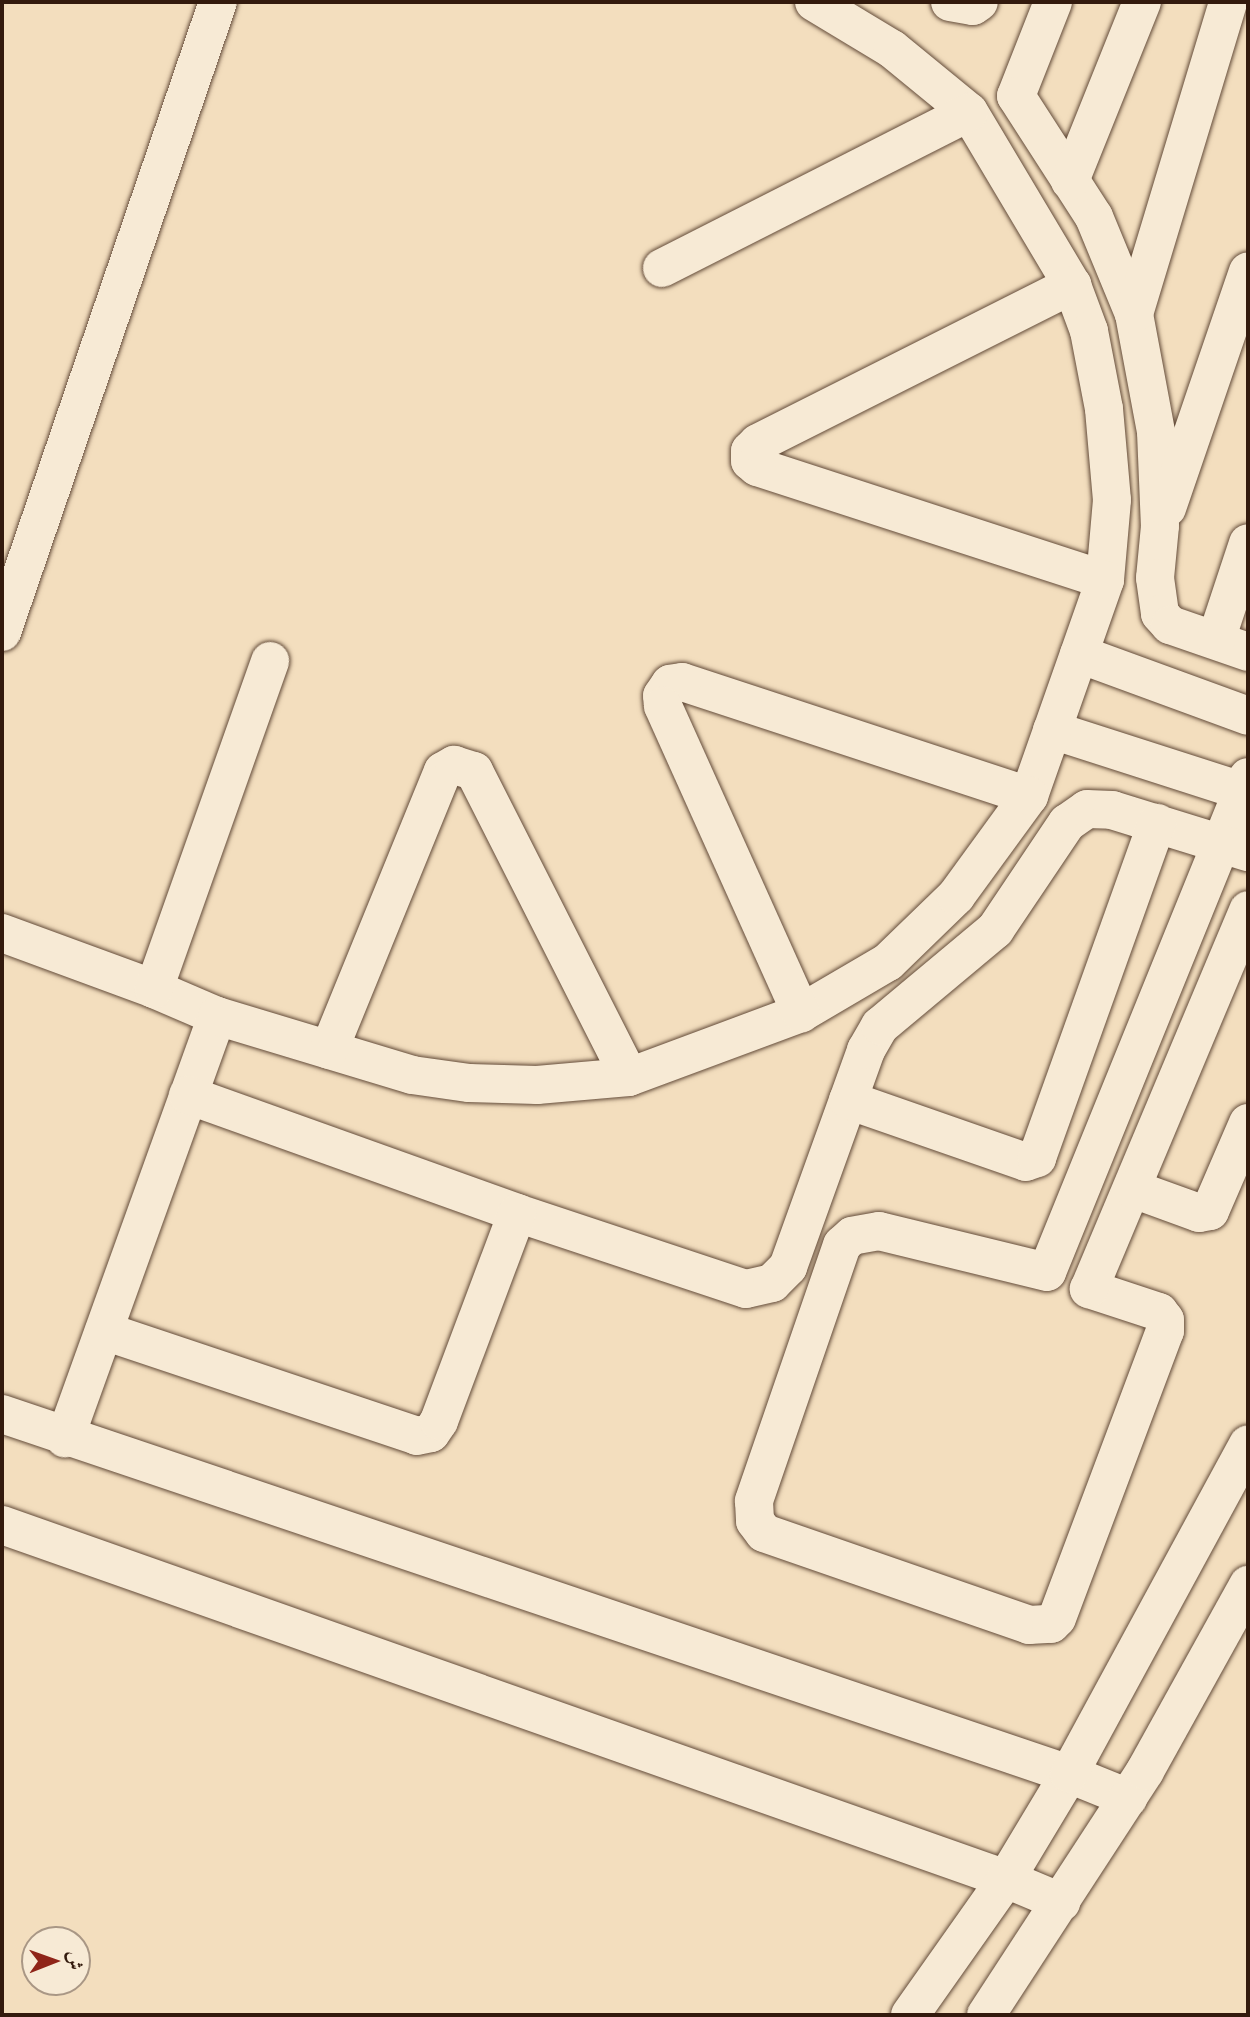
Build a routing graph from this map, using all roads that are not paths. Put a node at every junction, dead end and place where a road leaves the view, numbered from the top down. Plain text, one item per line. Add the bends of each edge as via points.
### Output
1 (218, 2) edge
2 (814, 2) edge
3 (950, 2) edge
4 (979, 2) edge
5 (1053, 2) edge
6 (1142, 2) edge
7 (1228, 2) edge
8 (969, 111) junction
9 (1070, 181) junction
10 (662, 268) dead end
11 (1072, 285) junction
12 (1245, 289) edge
13 (1134, 314) junction
14 (1160, 526) junction
15 (1248, 543) edge
16 (1105, 580) junction
17 (2, 632) edge
18 (1232, 646) edge
19 (1079, 654) junction
20 (270, 661) dead end
21 (1248, 716) edge
22 (1052, 730) junction
23 (1246, 787) edge
24 (1029, 796) junction
25 (1157, 823) junction
26 (1235, 847) edge
27 (1248, 910) edge
28 (2, 933) edge
29 (155, 989) junction
30 (801, 1013) junction
31 (217, 1016) junction
32 (1143, 1037) junction
33 (329, 1051) junction
34 (1189, 1055) junction
35 (629, 1077) junction
36 (188, 1095) junction
37 (848, 1100) junction
38 (1248, 1123) edge
39 (1133, 1189) junction
40 (517, 1213) junction
41 (1047, 1272) junction
42 (1089, 1289) junction
43 (104, 1331) junction
44 (2, 1415) edge
45 (65, 1438) junction
46 (1248, 1444) edge
47 (2, 1525) edge
48 (1248, 1585) edge
49 (1069, 1774) junction
50 (1128, 1798) junction
51 (1006, 1879) junction
52 (1061, 1902) junction
53 (910, 2015) edge
54 (986, 2015) edge

1 - 17 street
2 - 8 street via 892,49
3 - 4 street via 973,6
5 - 9 street via 1016,96
6 - 9 street
7 - 13 street
8 - 10 street
8 - 11 street
9 - 13 street via 1094,217
11 - 16 street via 1089,331 1104,409 1112,500
11 - 16 street via 758,443 750,451 750,461
12 - 14 street
13 - 14 street via 1156,432
14 - 18 street via 1155,578 1160,614 1170,625
15 - 18 street
16 - 19 street
19 - 21 street
19 - 22 street
20 - 29 street
22 - 23 street
22 - 24 street
23 - 26 street
24 - 30 street via 956,896 888,962
24 - 30 street via 681,682 670,684 662,696 663,706
25 - 26 street
25 - 37 street via 1112,810 1087,809 1067,823 995,930 880,1026
25 - 37 street via 1037,1158 1026,1162
26 - 32 street
27 - 34 street
28 - 29 street
29 - 31 street
30 - 35 street
31 - 33 street
31 - 36 street
32 - 34 street
32 - 41 street
33 - 35 street via 412,1075 469,1083 537,1085
33 - 35 street via 443,771 454,765 474,771
34 - 39 street
36 - 40 street
36 - 43 street
37 - 40 street via 788,1267 772,1283 746,1289
38 - 39 street via 1210,1211 1199,1213
39 - 42 street
40 - 43 street via 431,1433 417,1436
41 - 42 street
41 - 42 street via 879,1231 852,1236 842,1245 754,1501 755,1521 764,1533 1029,1625 1051,1624 1165,1331 1159,1312
43 - 45 street
44 - 45 street
45 - 49 street
46 - 49 street
47 - 51 street
48 - 50 street
49 - 50 street
49 - 51 street
50 - 52 street
51 - 52 street
51 - 53 street
52 - 54 street

